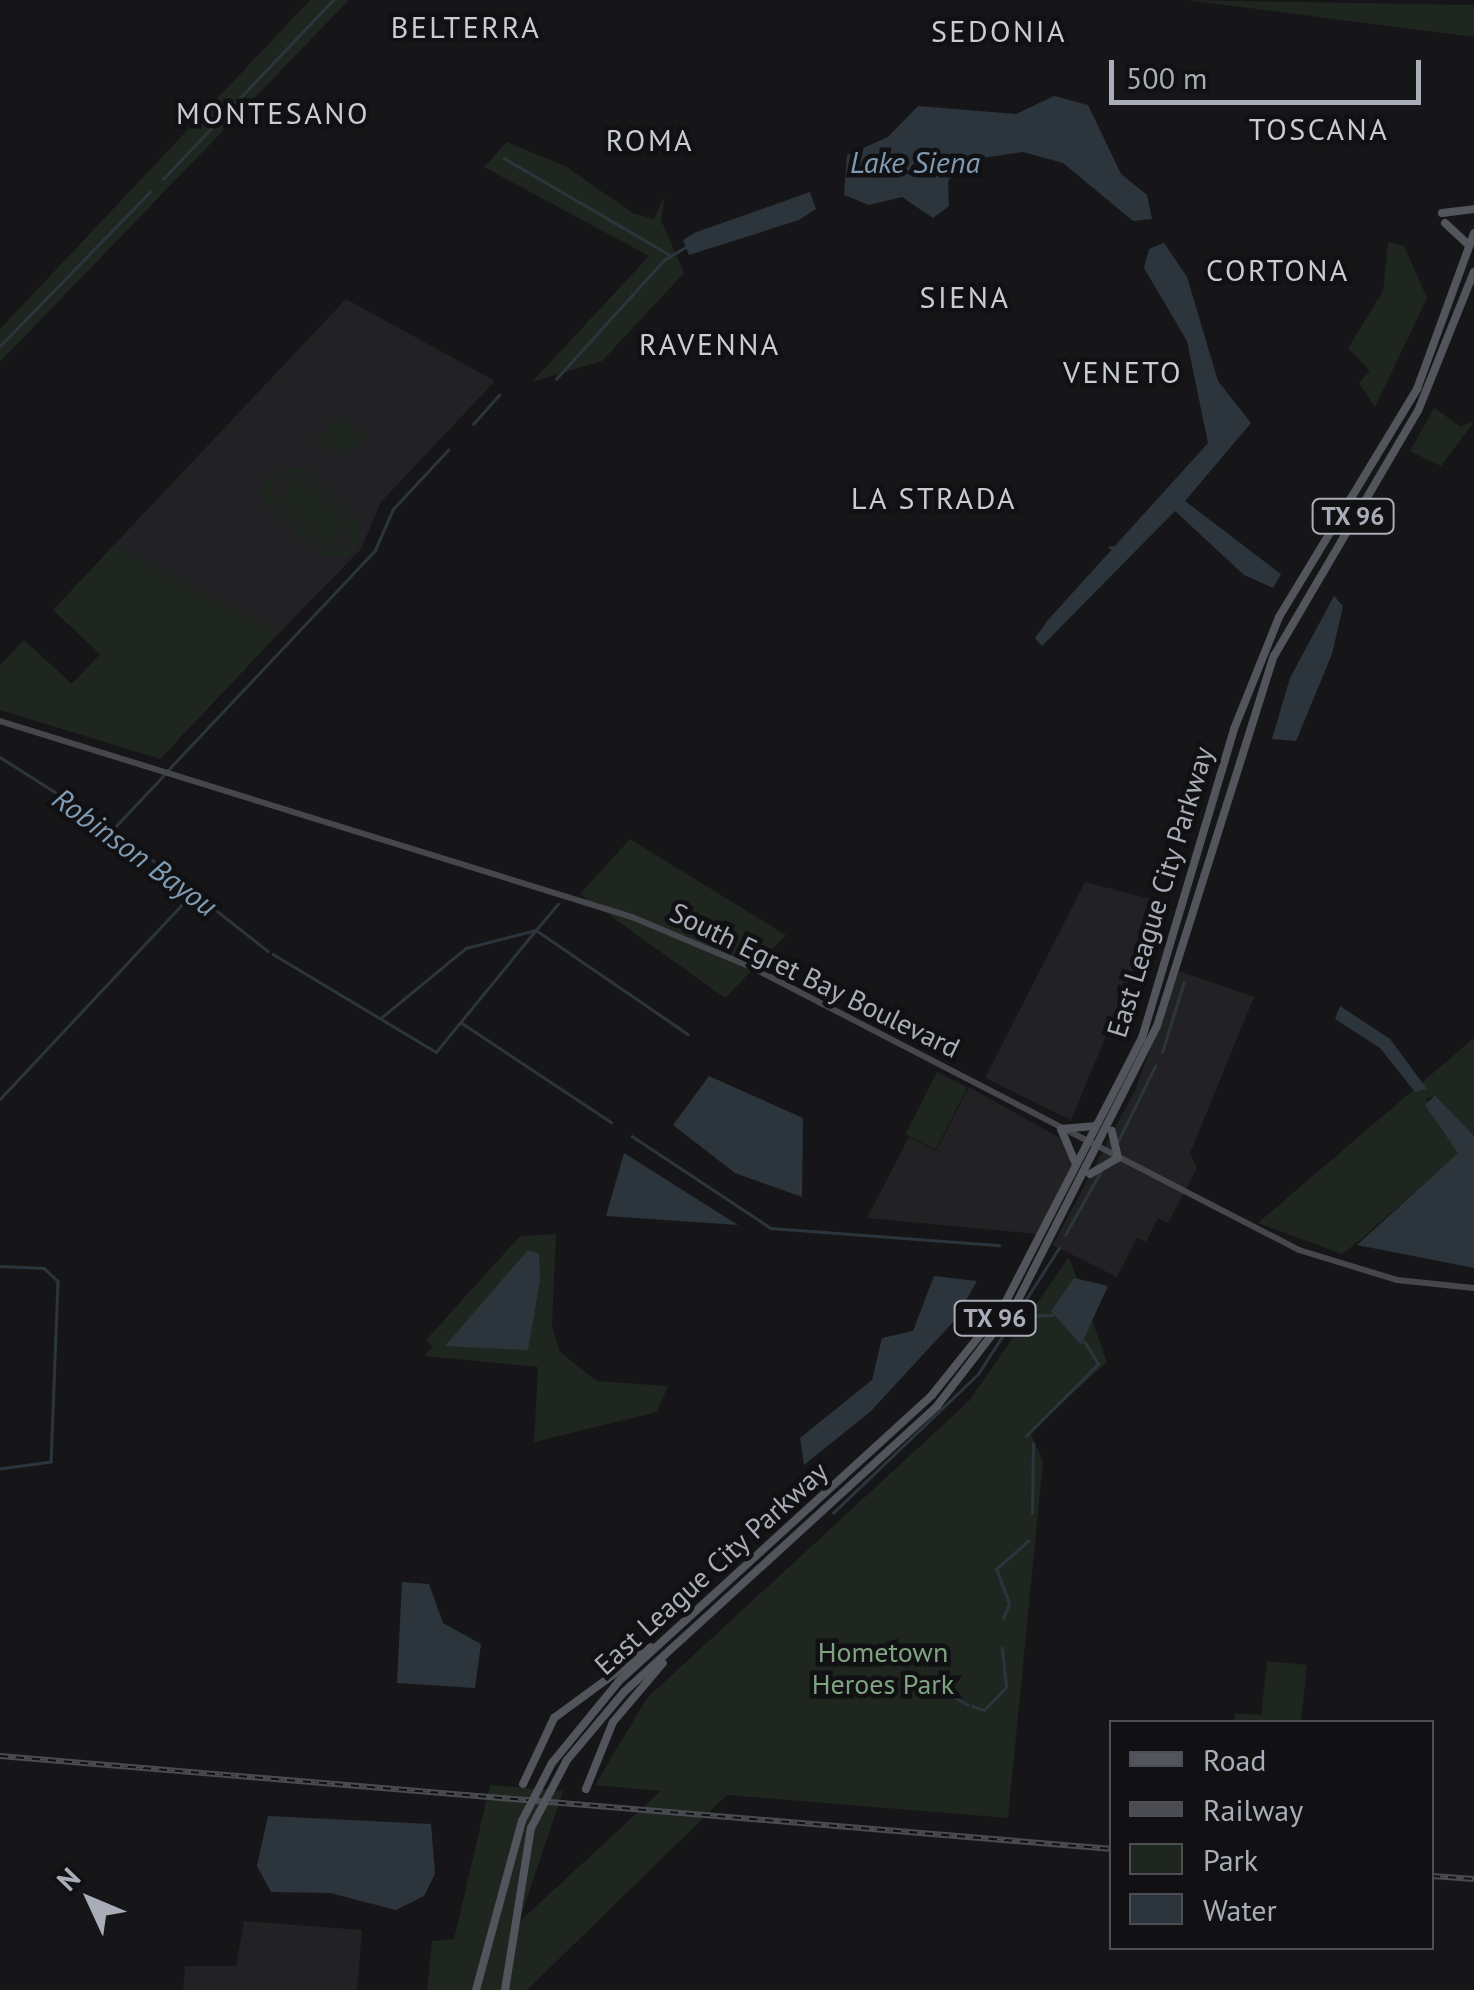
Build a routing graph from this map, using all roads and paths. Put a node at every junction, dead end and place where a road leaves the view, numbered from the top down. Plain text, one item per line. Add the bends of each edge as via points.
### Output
1 (1474, 209) edge
2 (1442, 213) dead end
3 (1445, 223) dead end
4 (1474, 233) edge
5 (1470, 249) junction
6 (1474, 274) edge
7 (1384, 449) junction
8 (1380, 474) junction
9 (0, 721) edge
10 (1130, 1086) junction
11 (1106, 1111) junction
12 (1061, 1130) junction
13 (1093, 1146) junction
14 (1118, 1158) junction
15 (1075, 1170) junction
16 (1074, 1195) junction
17 (1474, 1288) edge
18 (819, 1507) junction
19 (811, 1515) junction
20 (731, 1594) junction
21 (668, 1636) junction
22 (523, 1784) dead end
23 (586, 1789) dead end
24 (476, 1990) edge
25 (505, 1990) edge

1 - 2 main road
3 - 5 main road via 1464,231
4 - 5 main road, East League City Parkway / TX 96
5 - 7 main road, East League City Parkway / TX 96 via 1437,346
6 - 8 main road, East League City Parkway / TX 96 via 1439,368
7 - 8 main road
7 - 11 main road, East League City Parkway / TX 96 via 1258,666 1154,1004
8 - 10 main road, East League City Parkway / TX 96 via 1274,656 1220,810 1166,998
9 - 12 main road, South Egret Bay Boulevard via 671,932
10 - 13 main road, East League City Parkway / TX 96
10 - 14 main road via 1110,1136
11 - 12 main road via 1087,1132
11 - 13 main road, East League City Parkway / TX 96
12 - 13 main road, South Egret Bay Boulevard
12 - 15 main road via 1078,1150
13 - 14 main road, South Egret Bay Boulevard
13 - 15 main road, East League City Parkway / TX 96
13 - 16 main road, East League City Parkway / TX 96
14 - 16 main road via 1098,1162
14 - 17 main road, South Egret Bay Boulevard via 1316,1256 1397,1280
15 - 18 main road, East League City Parkway / TX 96 via 963,1362
16 - 18 main road, East League City Parkway / TX 96 via 971,1368
18 - 19 main road, East League City Parkway / TX 96
19 - 20 main road, East League City Parkway / TX 96
19 - 21 main road, East League City Parkway / TX 96
20 - 23 main road via 620,1712
20 - 25 main road, East League City Parkway / TX 96, bridge via 624,1692 567,1760 531,1828
21 - 22 main road via 554,1718
21 - 24 main road, East League City Parkway / TX 96, bridge via 552,1762 522,1821

